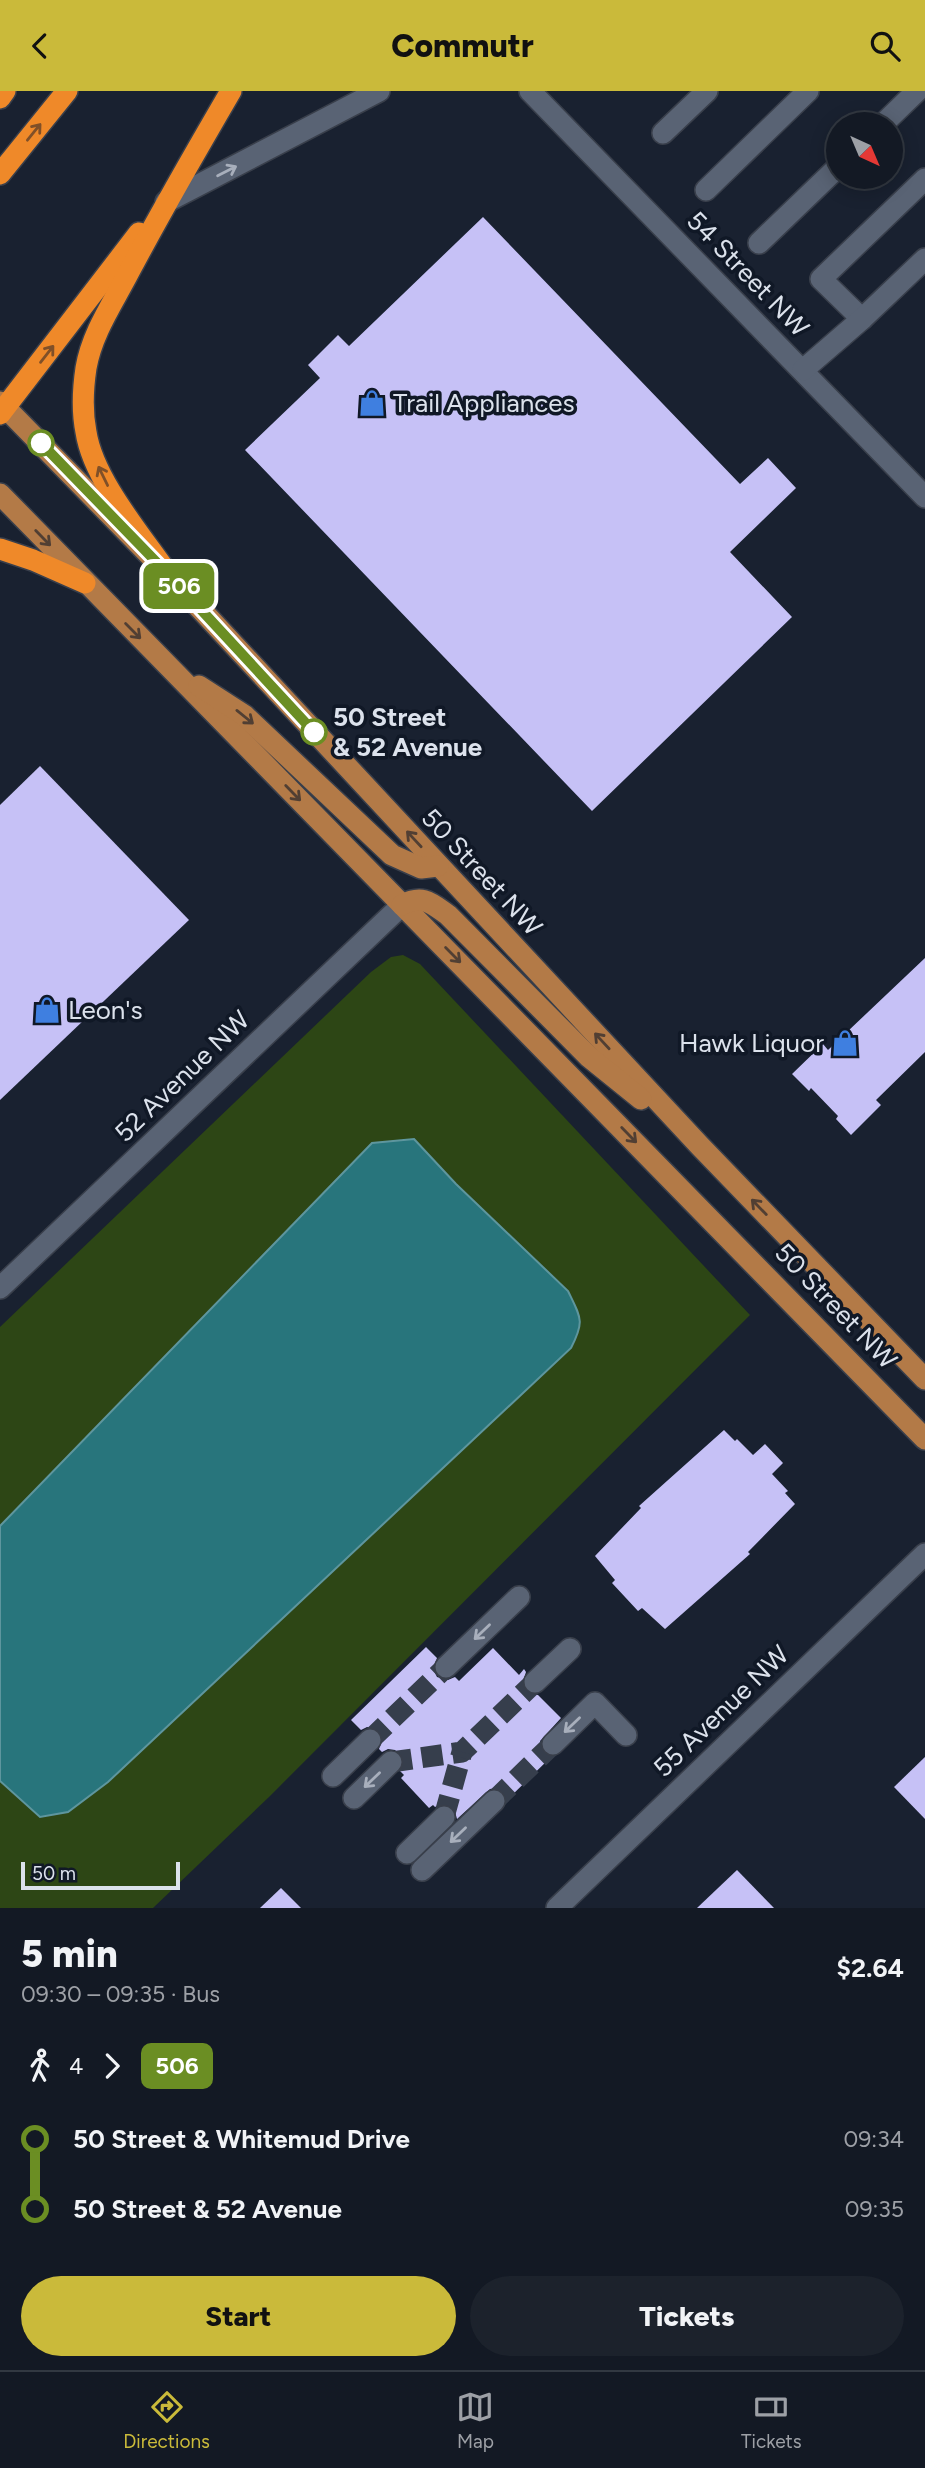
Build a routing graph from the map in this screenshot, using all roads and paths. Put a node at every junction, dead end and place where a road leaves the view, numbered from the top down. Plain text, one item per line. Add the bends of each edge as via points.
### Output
1 (5, 91) edge
2 (67, 91) edge
3 (232, 91) edge
4 (379, 91) edge
5 (530, 91) edge
6 (707, 91) edge
7 (808, 91) edge
8 (918, 91) edge
9 (0, 98) edge
10 (896, 112) edge
11 (663, 134) dead end
12 (0, 174) edge
13 (826, 179) edge
14 (925, 179) edge
15 (178, 181) junction
16 (706, 190) dead end
17 (166, 202) junction
18 (759, 243) dead end
19 (925, 259) edge
20 (862, 319) junction
21 (803, 370) junction
22 (2, 408) edge
23 (0, 494) edge
24 (925, 497) edge
25 (0, 549) edge
26 (168, 574) junction
27 (85, 583) junction
28 (168, 666) junction
29 (438, 866) junction
30 (402, 905) junction
31 (700, 1146) junction
32 (0, 1287) edge
33 (925, 1379) edge
34 (925, 1439) edge
35 (925, 1555) edge
36 (519, 1597) dead end
37 (570, 1649) dead end
38 (446, 1667) tunnel mouth
39 (536, 1682) tunnel mouth
40 (626, 1735) dead end
41 (370, 1740) tunnel mouth
42 (553, 1744) tunnel mouth
43 (391, 1762) tunnel mouth
44 (333, 1776) dead end
45 (354, 1798) dead end
46 (494, 1801) tunnel mouth
47 (444, 1817) tunnel mouth
48 (407, 1853) dead end
49 (422, 1870) dead end
50 (557, 1908) edge

1 - 9 highway
12 -> 2 highway
3 - 15 highway
17 -> 4 street
5 - 21 street, 54 Street NW
6 - 11 street
7 - 16 street
8 - 10 street
13 - 18 street
14 - 20 street via 821,279
15 - 17 highway
22 -> 15 highway
26 -> 17 highway via 111,494 86,434 84,406 86,367 99,329
19 - 20 street
20 - 21 street
21 - 24 street, 54 Street NW
22 - 26 main road, 50 Street NW
23 -> 27 main road, 50 Street NW
25 - 27 highway
29 -> 26 main road, 50 Street NW
27 -> 28 main road, 50 Street NW
28 -> 29 main road via 244,715 392,855 421,868
28 -> 30 main road, 50 Street NW
31 -> 29 main road, 50 Street NW
30 - 31 main road via 414,899 429,902 448,915 589,1057
30 - 32 street, 52 Avenue NW
30 -> 34 main road, 50 Street NW
33 -> 31 main road, 50 Street NW
35 - 50 street, 55 Avenue NW
36 -> 38 street
37 - 39 street
40 -> 42 street via 595,1703
41 - 44 street
43 -> 45 street
46 -> 49 street
47 - 48 street

